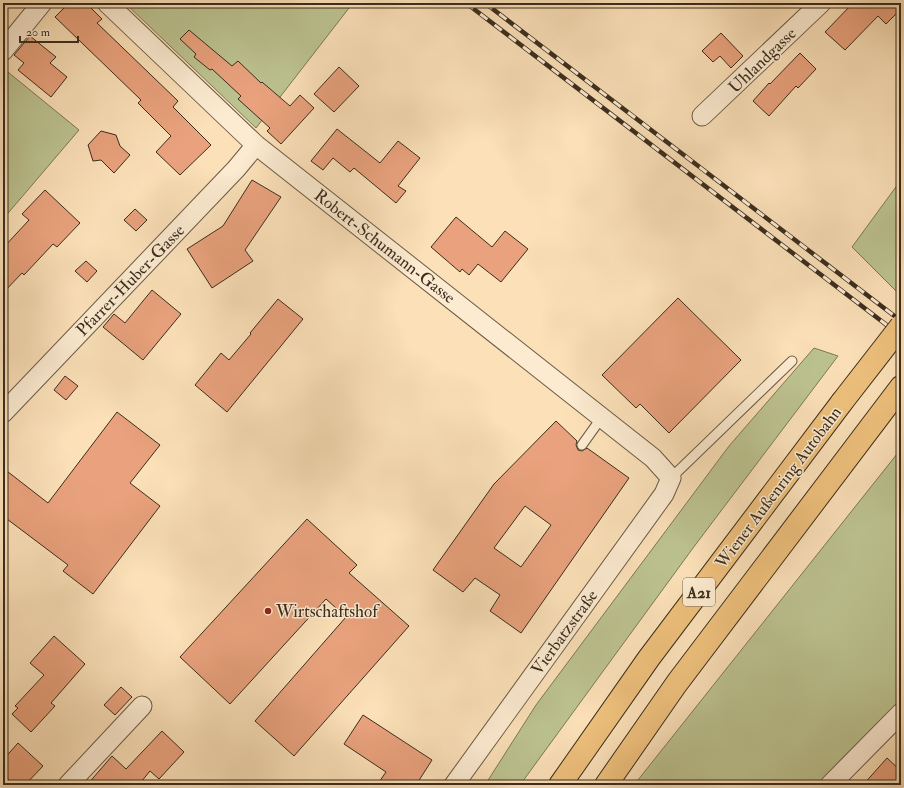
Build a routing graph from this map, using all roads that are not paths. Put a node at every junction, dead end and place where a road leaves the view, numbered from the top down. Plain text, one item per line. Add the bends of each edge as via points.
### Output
1 (42, 3) edge
2 (107, 3) edge
3 (821, 3) edge
4 (3, 51) edge
5 (702, 116) dead end
6 (256, 145) junction
7 (901, 326) edge
8 (792, 361) dead end
9 (901, 386) edge
10 (3, 413) edge
11 (602, 417) junction
12 (582, 445) dead end
13 (671, 478) junction
14 (142, 706) dead end
15 (901, 713) edge
16 (68, 785) edge
17 (454, 785) edge
18 (560, 785) edge
19 (606, 785) edge
20 (830, 785) edge

1 - 4 street
2 - 6 street, Robert-Schumann-Gasse
3 - 5 street, Uhlandgasse
6 - 10 street, Pfarrer-Huber-Gasse
6 - 11 street, Robert-Schumann-Gasse
7 - 18 highway, Wiener Außenring Autobahn / A21, bridge via 649,658
8 - 13 lane
9 - 19 highway, A21 via 677,683
11 - 12 lane
11 - 13 street, Robert-Schumann-Gasse via 653,458
13 - 17 street, Vierbatzstraße via 664,494
14 - 16 street
15 - 20 street

